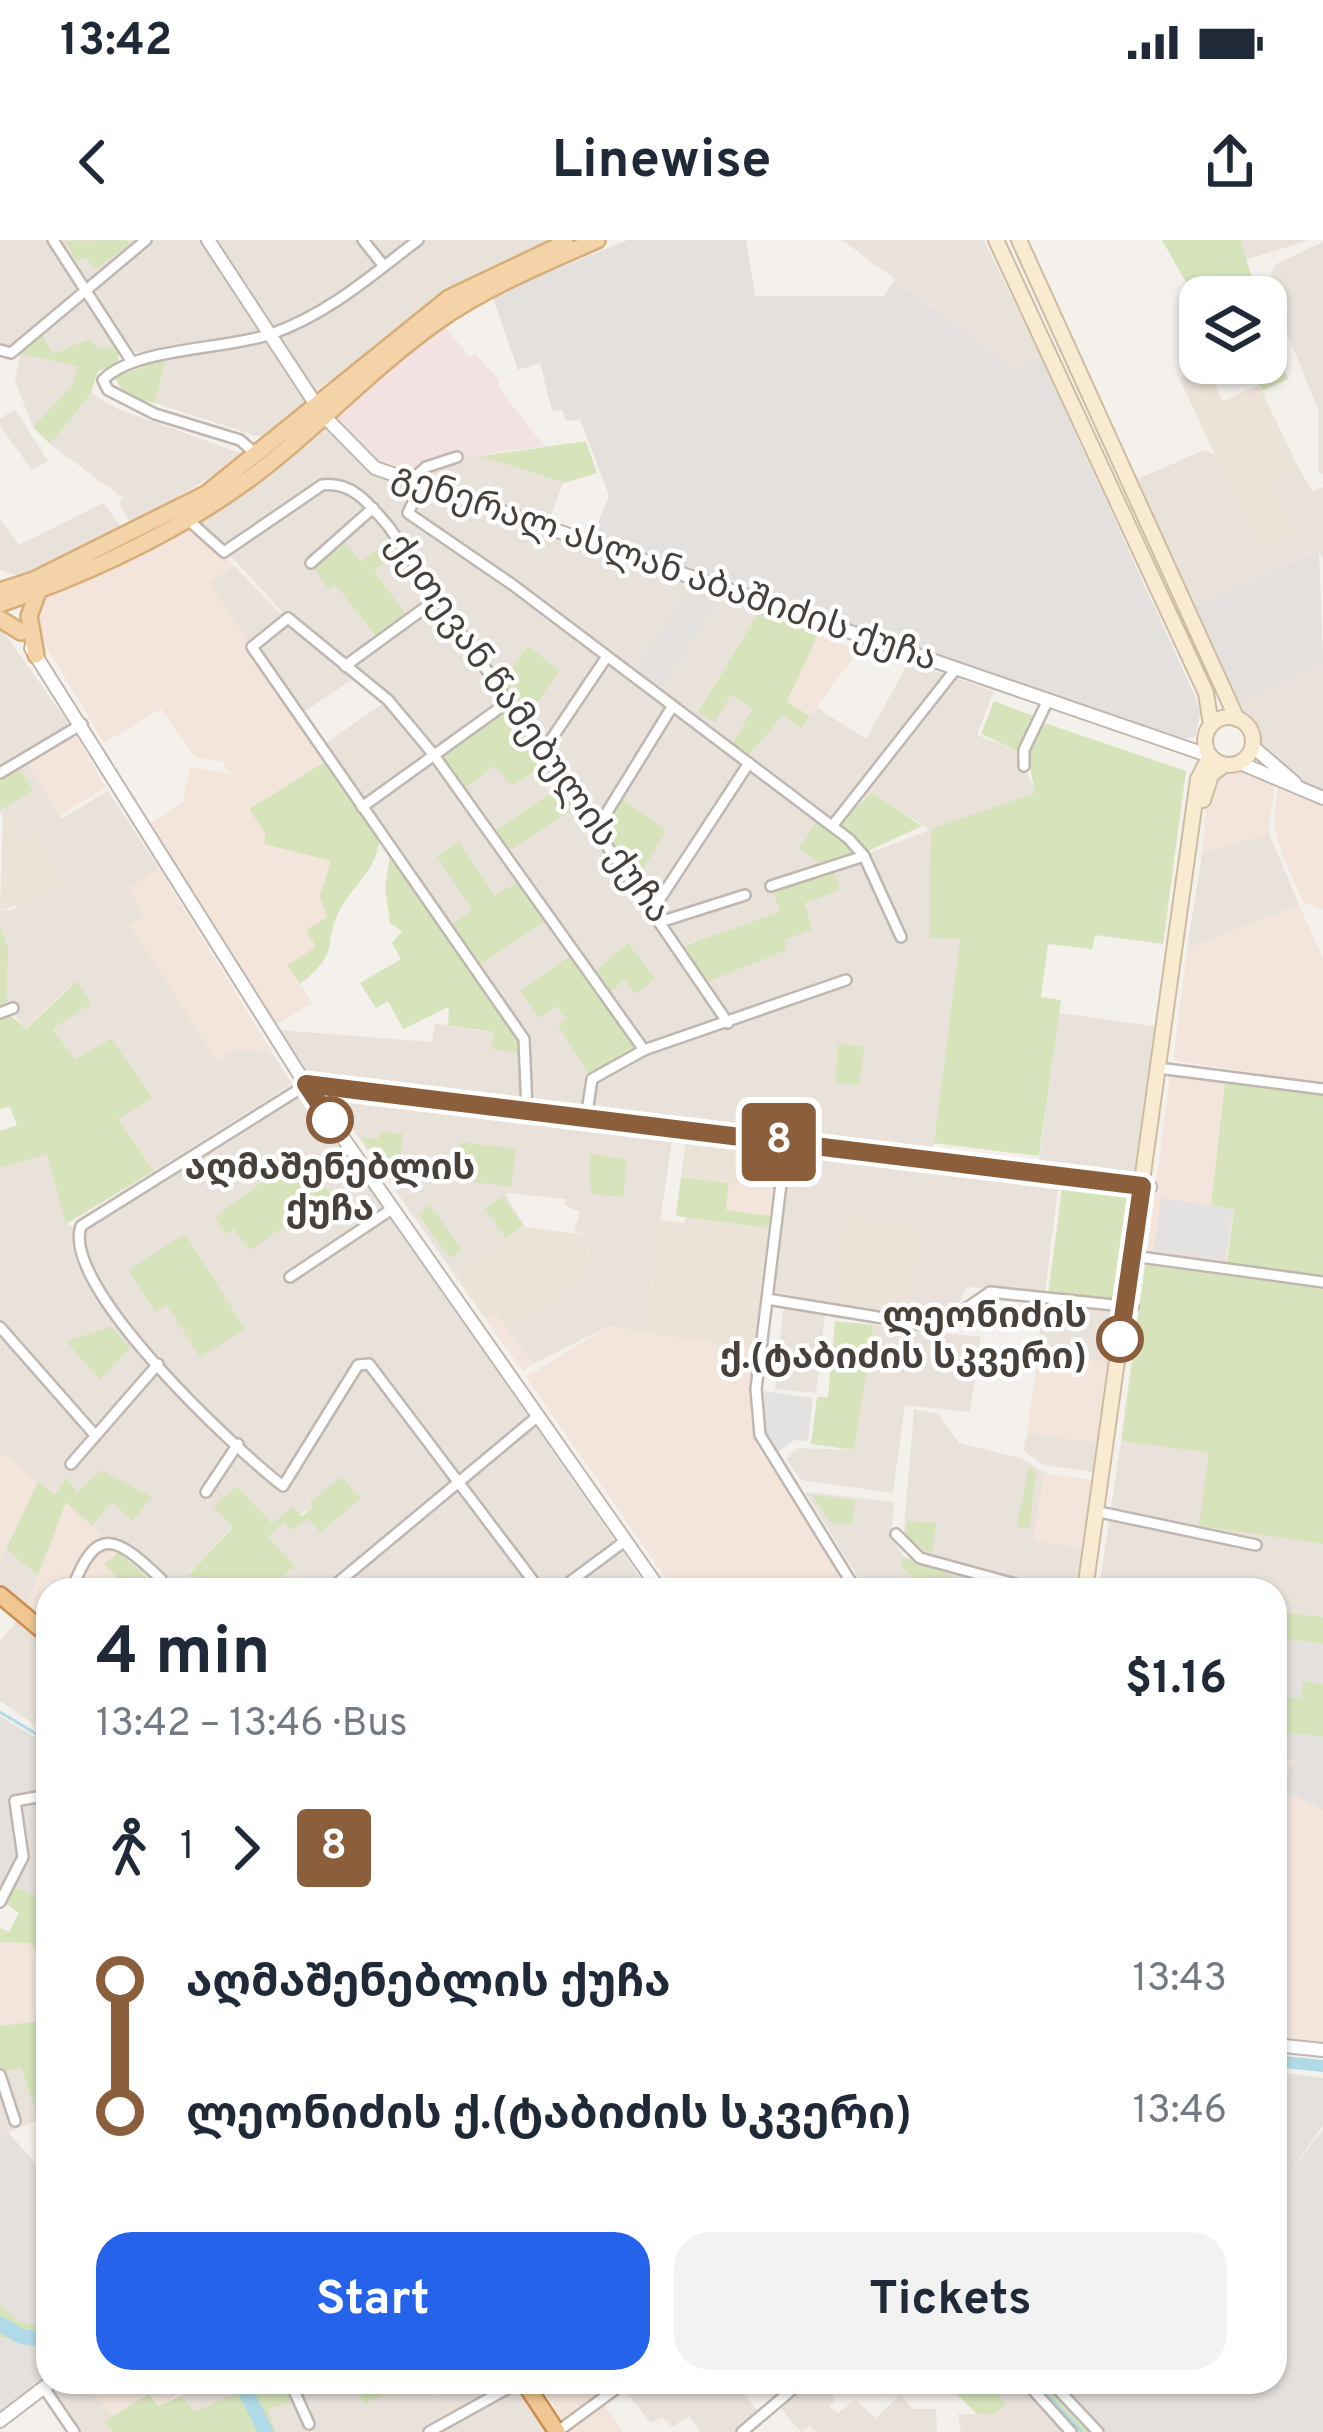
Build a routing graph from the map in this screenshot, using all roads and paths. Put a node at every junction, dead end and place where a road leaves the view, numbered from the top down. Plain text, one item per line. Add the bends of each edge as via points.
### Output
1 (53, 240) edge
2 (146, 240) edge
3 (208, 240) edge
4 (363, 240) edge
5 (418, 240) edge
6 (572, 240) edge
7 (598, 240) edge
8 (996, 240) edge
9 (1019, 240) edge
10 (382, 265) junction
11 (86, 290) junction
12 (270, 334) junction
13 (5, 351) edge
14 (133, 362) junction
15 (319, 409) junction
16 (258, 456) junction
17 (457, 457) dead end
18 (415, 484) junction
19 (373, 508) junction
20 (409, 513) junction
21 (186, 518) junction
22 (389, 527) junction
23 (311, 563) dead end
24 (0, 573) edge
25 (36, 585) junction
26 (437, 598) junction
27 (1, 603) edge
28 (21, 632) joint
29 (36, 655) junction
30 (606, 658) junction
31 (345, 665) junction
32 (955, 670) junction
33 (508, 702) junction
34 (1047, 702) junction
35 (672, 707) junction
36 (1238, 719) junction
37 (82, 724) junction
38 (1208, 732) junction
39 (1154, 739) junction
40 (1252, 746) junction
41 (542, 753) junction
42 (434, 755) junction
43 (1210, 756) junction
44 (749, 763) junction
45 (1232, 764) junction
46 (1024, 766) dead end
47 (0, 773) edge
48 (1317, 796) edge
49 (362, 807) junction
50 (832, 825) junction
51 (596, 830) junction
52 (864, 856) junction
53 (771, 886) dead end
54 (745, 895) dead end
55 (652, 911) junction
56 (660, 922) junction
57 (901, 937) dead end
58 (846, 980) dead end
59 (13, 1008) dead end
60 (0, 1013) edge
61 (728, 1023) junction
62 (644, 1051) junction
63 (1166, 1070) junction
64 (306, 1084) junction
65 (1323, 1089) edge
66 (527, 1111) junction
67 (586, 1119) junction
68 (786, 1143) junction
69 (1146, 1186) junction
70 (392, 1208) junction
71 (1140, 1257) junction
72 (290, 1277) dead end
73 (1323, 1282) edge
74 (767, 1299) junction
75 (1129, 1306) junction
76 (0, 1327) edge
77 (158, 1364) junction
78 (538, 1416) junction
79 (95, 1435) junction
80 (238, 1444) junction
81 (71, 1464) dead end
82 (454, 1481) junction
83 (206, 1492) dead end
84 (1104, 1513) junction
85 (896, 1534) dead end
86 (625, 1541) junction
87 (1256, 1545) dead end
88 (77, 1578) edge
89 (160, 1578) edge
90 (342, 1578) edge
91 (531, 1578) edge
92 (575, 1578) edge
93 (651, 1578) edge
94 (849, 1578) edge
95 (993, 1578) edge
96 (1092, 1578) edge
97 (1092, 1578) edge
98 (0, 1595) edge
99 (36, 1625) edge
100 (36, 1797) edge
101 (0, 1902) edge
102 (1287, 2046) edge
103 (1323, 2050) edge
104 (0, 2075) edge
105 (15, 2121) dead end
106 (36, 2394) edge
107 (53, 2394) edge
108 (295, 2394) edge
109 (500, 2394) edge
110 (530, 2394) edge
111 (609, 2394) edge
112 (787, 2394) edge
113 (1037, 2394) edge
114 (1062, 2394) edge
115 (0, 2421) edge
116 (309, 2424) dead end
117 (74, 2432) edge
118 (429, 2432) edge
119 (557, 2432) edge
120 (742, 2432) edge
121 (1071, 2432) edge
122 (1098, 2432) edge

1 - 11 street
2 - 11 street
3 - 12 street, გენერალ ასლან აბაშიძის ქუჩა
4 - 10 street
5 - 10 street
6 - 15 main road via 449,298
7 - 15 main road via 452,311
8 - 38 main road via 1206,693
9 - 36 main road
10 - 12 street via 329,309
11 - 13 street
11 - 14 street
12 - 14 street
12 - 15 street, გენერალ ასლან აბაშიძის ქუჩა
14 - 16 street via 108,374 104,386 155,414 240,440
15 - 16 main road
15 - 18 street, გენერალ ასლან აბაშიძის ქუჩა via 375,468
15 - 21 main road via 248,480
16 - 25 main road via 206,494
17 - 18 street via 426,467
18 - 20 street
18 - 32 street, გენერალ ასლან აბაშიძის ქუჩა
19 - 21 street, ქეთევან წამებულის ქუჩა via 348,487 322,485 224,552
19 - 22 street, ქეთევან წამებულის ქუჩა
19 - 23 street
20 - 22 street
20 - 30 street
21 - 25 main road
22 - 26 street, ქეთევან წამებულის ქუჩა
24 - 25 main road
25 - 27 main road
25 - 29 main road via 29,616
26 - 31 street
26 - 33 street, ქეთევან წამებულის ქუჩა
27 - 28 main road
28 - 29 street
29 - 37 street
30 - 35 street
30 - 41 street
31 - 42 street
31 - 49 street via 288,618 252,647
32 - 34 street, გენერალ ასლან აბაშიძის ქუჩა
32 - 50 street
33 - 41 street, ქეთევან წამებულის ქუჩა
33 - 42 street
34 - 39 street, გენერალ ასლან აბაშიძის ქუჩა
34 - 46 street
35 - 44 street
35 - 51 street
36 - 38 main road
36 - 40 main road
37 - 47 street
37 - 64 street
38 - 39 street, გენერალ ასლან აბაშიძის ქუჩა via 1198,745
38 - 43 main road
39 - 43 street, გენერალ ასლან აბაშიძის ქუჩა
40 - 45 main road
40 - 48 street
41 - 51 street, ქეთევან წამებულის ქუჩა
42 - 49 street
42 - 62 street
43 - 45 main road
43 - 69 main road via 1198,779
44 - 50 street
44 - 55 street
45 - 48 street
45 - 63 main road via 1211,775 1204,797
49 - 66 street via 524,1039
50 - 52 street
51 - 55 street, ქეთევან წამებულის ქუჩა
52 - 53 street
52 - 57 street
54 - 56 street
55 - 56 street, ქეთევან წამებულის ქუჩა
56 - 61 street, ქეთევან წამებულის ქუჩა
58 - 61 street
59 - 60 street
61 - 62 street
62 - 67 street via 592,1079
63 - 65 street
63 - 69 main road
64 - 66 street
64 - 70 street
64 - 77 street via 77,1229 110,1314
66 - 67 street
67 - 68 street
68 - 69 street
68 - 74 street
69 - 71 main road
69 - 75 main road
70 - 72 street
70 - 78 street
71 - 73 street
71 - 75 main road
74 - 75 street via 926,1325 945,1323 989,1292
74 - 94 street via 756,1389 760,1436
75 - 84 main road
75 - 96 main road
76 - 79 street
77 - 79 street
77 - 80 street
78 - 82 street
78 - 86 street
79 - 81 street
80 - 82 street via 286,1485 366,1362
80 - 83 street
82 - 90 street
82 - 91 street
84 - 87 street
84 - 97 main road
85 - 95 street via 920,1558
86 - 92 street
86 - 93 street
88 - 89 street via 87,1553 103,1543 124,1544
98 - 99 highway
100 - 101 street via 15,1801 23,1857
102 - 103 street
104 - 105 street
106 - 115 street
107 - 117 street
108 - 116 street
109 - 118 street
110 - 119 highway
111 - 119 street
112 - 120 street
113 - 121 street
114 - 122 street

